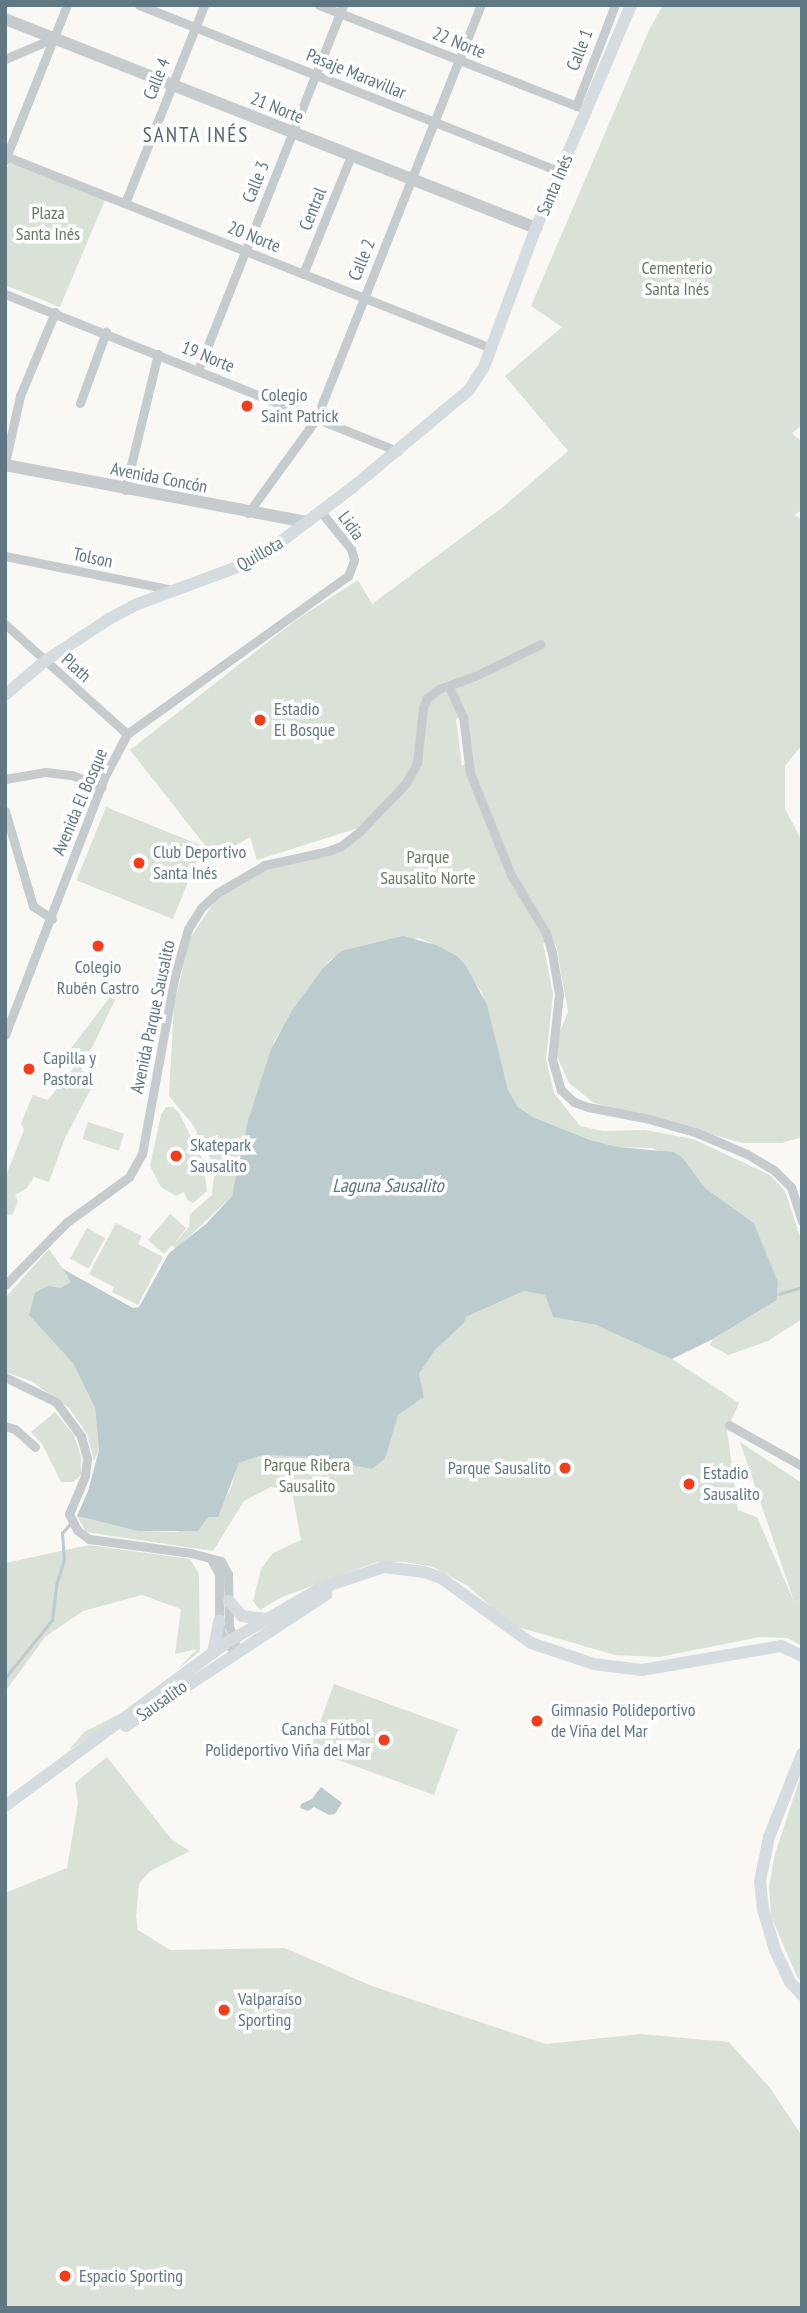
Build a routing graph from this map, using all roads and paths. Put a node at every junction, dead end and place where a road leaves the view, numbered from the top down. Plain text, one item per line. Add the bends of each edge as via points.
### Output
1 (67, 5) edge
2 (139, 5) edge
3 (204, 5) edge
4 (319, 5) edge
5 (481, 5) edge
6 (615, 5) edge
7 (631, 5) edge
8 (342, 9) edge
9 (5, 19) edge
10 (195, 26) junction
11 (54, 38) junction
12 (5, 60) edge
13 (459, 60) junction
14 (316, 75) junction
15 (172, 85) junction
16 (581, 108) junction
17 (435, 122) junction
18 (293, 132) junction
19 (351, 156) junction
20 (6, 158) edge
21 (561, 172) junction
22 (411, 179) junction
23 (125, 203) junction
24 (536, 228) junction
25 (246, 251) junction
26 (303, 274) junction
27 (5, 294) edge
28 (364, 298) junction
29 (55, 312) junction
30 (106, 332) junction
31 (491, 348) junction
32 (158, 354) junction
33 (484, 367) joint
34 (198, 370) junction
35 (80, 403) dead end
36 (316, 419) junction
37 (398, 450) junction
38 (5, 464) edge
39 (125, 490) junction
40 (321, 512) junction
41 (248, 513) junction
42 (307, 522) junction
43 (5, 556) edge
44 (354, 559) joint
45 (174, 590) junction
46 (5, 624) edge
47 (541, 644) dead end
48 (45, 661) junction
49 (449, 687) junction
50 (5, 695) edge
51 (127, 734) junction
52 (5, 779) edge
53 (102, 786) junction
54 (5, 811) edge
55 (52, 919) junction
56 (5, 1035) edge
57 (802, 1221) edge
58 (5, 1285) edge
59 (5, 1377) edge
60 (729, 1425) dead end
61 (5, 1426) edge
62 (35, 1447) dead end
63 (802, 1466) edge
64 (211, 1559) junction
65 (341, 1581) junction
66 (229, 1601) junction
67 (267, 1619) junction
68 (219, 1620) junction
69 (231, 1645) junction
70 (213, 1653) junction
71 (802, 1656) edge
72 (89, 1747) junction
73 (802, 1754) edge
74 (5, 1806) edge
75 (802, 1995) edge

1 - 11 street
2 - 10 street, Pasaje Maravillar
3 - 10 street, Calle 4
4 - 8 street, 22 Norte
5 - 13 street, Calle 2
6 - 16 street, Calle 1
7 - 16 main road, Santa Inés
8 - 13 street, 22 Norte
8 - 14 street, Calle 3
9 - 11 street, 21 Norte
10 - 14 street, Pasaje Maravillar
10 - 15 street, Calle 4
11 - 12 street
11 - 15 street, 21 Norte
11 - 20 street
13 - 16 street, 22 Norte
13 - 17 street, Calle 2
14 - 17 street, Pasaje Maravillar
14 - 18 street, Calle 3
15 - 18 street, 21 Norte
15 - 23 street, Calle 4
16 - 21 main road, Santa Inés
17 - 21 street, Pasaje Maravillar
17 - 22 street, Calle 2
18 - 19 street, 21 Norte
18 - 25 street, Calle 3
19 - 22 street, 21 Norte
19 - 26 street, Central
20 - 23 street, 20 Norte
21 - 24 main road, Santa Inés
22 - 24 street, 21 Norte
22 - 28 street, Calle 2
23 - 25 street, 20 Norte
24 - 31 main road, Santa Inés
25 - 26 street, 20 Norte
25 - 34 street, Calle 3
26 - 28 street, 20 Norte
27 - 29 street, 19 Norte
28 - 31 street, 20 Norte
28 - 36 street, Calle 2
29 - 30 street, 19 Norte
29 - 38 street via 20,396
30 - 32 street, 19 Norte
30 - 35 street
31 - 33 main road, Santa Inés
32 - 34 street, 19 Norte
32 - 39 street
33 - 37 main road, Quillota via 469,390
34 - 36 street, 19 Norte
36 - 37 street, 19 Norte
36 - 41 street, Calle 2
37 - 40 main road, Quillota
38 - 39 street, Avenida Concón
39 - 41 street, Avenida Concón
40 - 42 main road, Quillota
40 - 44 street, Lidia
41 - 42 street, Avenida Concón
42 - 45 main road, Quillota via 251,562
43 - 45 street, Tolson
44 - 51 street, Avenida El Bosque via 348,576
45 - 48 main road, Quillota via 109,619
46 - 48 street, Plath
47 - 49 street, Avenida Parque Sausalito
48 - 50 main road, Quillota
48 - 51 street, Plath
49 - 57 street via 463,717 470,773 511,875 546,933 552,953 559,993 552,1059 561,1090 587,1107 695,1132 747,1154 791,1186
49 - 58 street, Avenida Parque Sausalito via 427,698 416,763 406,783 360,831 328,850 265,865 217,892 201,908 188,929 174,979 142,1154 128,1177 67,1222
51 - 53 street, Avenida El Bosque
52 - 53 street via 46,772
53 - 55 street, Avenida El Bosque
54 - 55 street via 33,906
55 - 56 street, Avenida El Bosque
59 - 64 street via 56,1402 80,1436 87,1459 72,1521 89,1539
60 - 63 street
61 - 62 street
64 - 66 street via 226,1567
64 - 68 street via 219,1574
65 - 67 main road
65 - 69 main road via 325,1595
65 - 71 main road via 384,1567 424,1572 441,1578 531,1643 616,1668 662,1667 762,1647 781,1646
66 - 67 main road via 242,1616
66 - 69 street
67 - 69 main road
68 - 69 street
68 - 70 main road
69 - 70 main road, Sausalito
69 - 72 main road, Sausalito via 108,1739
70 - 72 main road, Sausalito
72 - 74 main road, Sausalito
73 - 75 main road via 766,1845 760,1881 775,1950 790,1982

